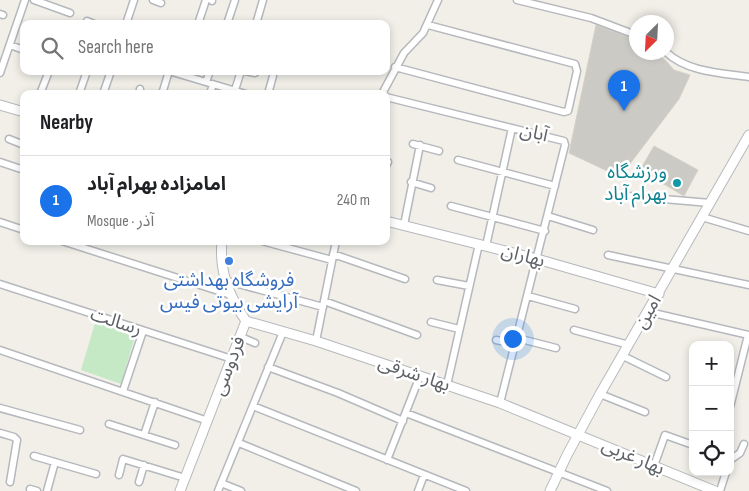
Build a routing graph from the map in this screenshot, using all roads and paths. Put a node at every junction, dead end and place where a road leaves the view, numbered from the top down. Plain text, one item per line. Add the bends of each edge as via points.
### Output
1 (25, 0) edge
2 (34, 0) edge
3 (134, 0) edge
4 (153, 0) edge
5 (206, 0) edge
6 (235, 0) edge
7 (263, 0) edge
8 (438, 0) edge
9 (517, 0) edge
10 (161, 3) dead end
11 (70, 13) dead end
12 (127, 20) edge
13 (199, 20) edge
14 (228, 20) edge
15 (257, 20) edge
16 (428, 25) junction
17 (629, 32) edge
18 (10, 45) junction
19 (20, 49) edge
20 (674, 59) edge
21 (1, 65) edge
22 (395, 67) junction
23 (0, 74) edge
24 (47, 75) edge
25 (86, 75) edge
26 (110, 75) edge
27 (168, 75) edge
28 (185, 75) edge
29 (210, 75) edge
30 (240, 75) edge
31 (273, 76) dead end
32 (749, 77) edge
33 (209, 83) junction
34 (42, 90) edge
35 (80, 90) edge
36 (104, 90) edge
37 (163, 90) edge
38 (210, 90) edge
39 (235, 90) joint
40 (269, 90) edge
41 (384, 90) edge
42 (390, 98) edge
43 (0, 105) edge
44 (20, 111) edge
45 (512, 128) junction
46 (749, 135) edge
47 (9, 139) dead end
48 (20, 143) edge
49 (413, 144) dead end
50 (420, 145) junction
51 (439, 152) dead end
52 (458, 160) dead end
53 (0, 162) edge
54 (20, 169) edge
55 (501, 172) junction
56 (411, 182) junction
57 (555, 186) junction
58 (430, 188) dead end
59 (629, 196) dead end
60 (710, 203) junction
61 (450, 206) dead end
62 (548, 216) junction
63 (493, 217) junction
64 (702, 217) junction
65 (0, 222) edge
66 (390, 222) edge
67 (404, 225) junction
68 (20, 229) edge
69 (593, 230) dead end
70 (544, 231) junction
71 (749, 231) edge
72 (75, 245) edge
73 (222, 245) edge
74 (280, 245) edge
75 (335, 245) edge
76 (482, 245) junction
77 (608, 255) dead end
78 (333, 257) junction
79 (537, 259) junction
80 (673, 268) junction
81 (405, 279) dead end
82 (224, 280) junction
83 (436, 280) dead end
84 (0, 284) edge
85 (749, 285) edge
86 (469, 286) junction
87 (659, 294) junction
88 (231, 295) junction
89 (528, 296) junction
90 (324, 304) junction
91 (575, 309) dead end
92 (648, 312) junction
93 (246, 321) junction
94 (431, 322) dead end
95 (459, 329) junction
96 (574, 330) dead end
97 (143, 331) junction
98 (283, 332) junction
99 (416, 335) dead end
100 (748, 335) edge
101 (241, 337) junction
102 (316, 340) junction
103 (496, 340) dead end
104 (516, 341) junction
105 (255, 343) dead end
106 (630, 345) junction
107 (556, 348) dead end
108 (0, 350) edge
109 (622, 356) junction
110 (232, 359) junction
111 (268, 367) junction
112 (420, 376) junction
113 (666, 377) dead end
114 (447, 385) junction
115 (123, 391) junction
116 (734, 391) edge
117 (600, 394) junction
118 (155, 402) junction
119 (500, 403) junction
120 (253, 406) junction
121 (0, 408) edge
122 (645, 412) dead end
123 (406, 413) junction
124 (208, 421) junction
125 (403, 421) junction
126 (109, 424) dead end
127 (80, 430) dead end
128 (0, 433) edge
129 (579, 434) junction
130 (144, 435) junction
131 (239, 443) junction
132 (689, 444) edge
133 (744, 444) dead end
134 (175, 445) dead end
135 (34, 456) dead end
136 (734, 457) edge
137 (387, 460) junction
138 (54, 462) junction
139 (144, 465) junction
140 (654, 466) junction
141 (558, 472) junction
142 (96, 474) dead end
143 (119, 475) dead end
144 (424, 475) junction
145 (725, 476) edge
146 (185, 478) junction
147 (10, 482) dead end
148 (140, 482) dead end
149 (221, 483) junction
150 (47, 491) edge
151 (180, 491) edge
152 (218, 491) edge
153 (241, 491) edge
154 (356, 491) edge
155 (418, 491) edge
156 (466, 491) edge
157 (550, 491) edge
158 (607, 491) edge
159 (715, 491) edge
160 (720, 491) edge

1 - 18 street
2 - 11 street
3 - 12 street
4 - 10 street
5 - 13 street
6 - 14 street
7 - 15 street
8 - 16 street
9 - 17 street via 591,18
16 - 22 street
16 - 22 street via 575,64 568,111
18 - 19 street
18 - 21 street
20 - 32 street via 715,72
21 - 23 street
22 - 41 street
24 - 34 street
25 - 35 street
26 - 36 street
27 - 37 street
28 - 33 street
29 - 33 street
30 - 39 street
31 - 40 street
33 - 38 street
33 - 39 street
42 - 45 street, آبان
43 - 44 street
45 - 55 street
45 - 57 street, آبان via 564,141
46 - 60 street, امین
47 - 48 street
49 - 50 street
50 - 51 street
50 - 56 street
52 - 55 street
53 - 54 street
55 - 57 street
55 - 63 street
56 - 58 street
56 - 67 street
57 - 62 street, آبان
59 - 60 street
60 - 64 street, امین
61 - 63 street
62 - 69 street
62 - 70 street, آبان
63 - 70 street
63 - 76 street
64 - 71 street
64 - 80 street, امین
65 - 68 street
66 - 67 street, بهاران
67 - 76 street, بهاران
70 - 79 street, آبان
72 - 88 street
73 - 82 street, فردوسی via 220,261
74 - 78 street
75 - 78 street
76 - 79 street, بهاران
76 - 86 street
77 - 80 street
78 - 81 street
78 - 90 street
79 - 87 street, بهاران
79 - 89 street, آبان
80 - 85 street
80 - 87 street, امین
82 - 88 street, فردوسی
82 - 90 street
83 - 86 street
84 - 97 street, رسالت
86 - 95 street
87 - 92 street, امین
88 - 93 street, فردوسی
89 - 91 street
89 - 104 street, آبان
90 - 99 street
90 - 102 street
92 - 100 street
92 - 106 street, امین
93 - 98 street, بهار شرقی
93 - 101 street, فردوسی
94 - 95 street
95 - 114 street
96 - 106 street
97 - 110 street, رسالت
97 - 115 street
98 - 102 street, بهار شرقی
98 - 111 street
100 - 116 street
101 - 105 street
101 - 110 street, فردوسی
102 - 112 street, بهار شرقی
103 - 104 street
104 - 107 street
104 - 119 street, آبان
106 - 109 street, امین
108 - 115 street
109 - 113 street
109 - 117 street, امین
110 - 124 street, فردوسی
111 - 120 street
111 - 125 street
112 - 114 street, بهار شرقی
112 - 123 street
114 - 119 street, بهار شرقی
115 - 118 street
117 - 122 street
117 - 129 street, امین
118 - 124 street
118 - 130 street
119 - 129 street, بهار شرقی
120 - 131 street
120 - 137 street
121 - 127 street
123 - 125 street
123 - 141 street
124 - 146 street, فردوسی
125 - 137 street
126 - 130 street
128 - 147 street via 17,440
129 - 140 street, بهار غربی
129 - 141 street, امین
130 - 134 street
131 - 149 street
131 - 154 street
132 - 140 street via 665,435
133 - 136 street
135 - 138 street
137 - 144 street
138 - 142 street
138 - 150 street
139 - 143 street via 123,459
139 - 146 street
139 - 148 street
140 - 159 street, بهار غربی
141 - 157 street, امین
141 - 158 street
144 - 155 street
144 - 156 street
145 - 160 street
146 - 151 street, فردوسی
149 - 152 street
149 - 153 street

